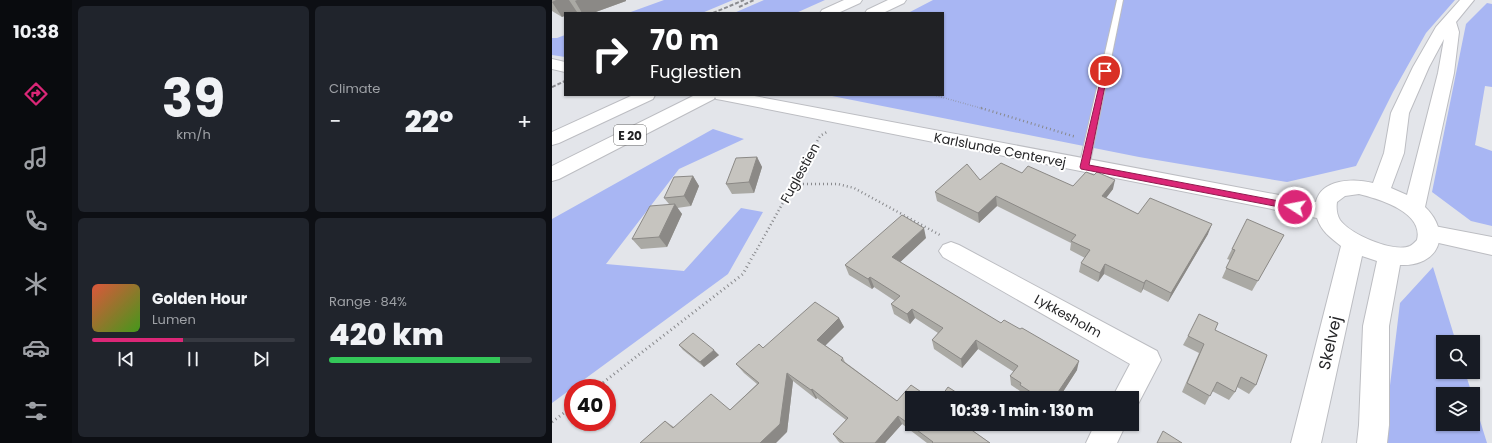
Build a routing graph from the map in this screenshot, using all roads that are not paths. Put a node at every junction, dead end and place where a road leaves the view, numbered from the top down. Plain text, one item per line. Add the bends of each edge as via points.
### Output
1 (855, 0) edge
2 (899, 0) edge
3 (1120, 0) edge
4 (1467, 0) edge
5 (829, 12) edge
6 (874, 12) edge
7 (1449, 22) junction
8 (552, 64) edge
9 (564, 66) edge
10 (645, 96) edge
11 (706, 96) edge
12 (727, 96) edge
13 (552, 139) edge
14 (1084, 167) junction
15 (552, 174) edge
16 (1380, 191) junction
17 (1414, 209) junction
18 (1326, 212) junction
19 (1429, 233) junction
20 (1353, 243) junction
21 (1492, 246) edge
22 (951, 251) road end
23 (1390, 256) junction
24 (1130, 391) edge
25 (1107, 431) edge
26 (1101, 443) edge
27 (1306, 443) edge
28 (1372, 443) edge

1 - 5 main road
2 - 6 main road
3 - 14 lane
4 - 7 main road
7 - 16 main road via 1441,30 1400,112 1394,153
7 - 17 main road via 1452,32 1446,73
8 - 9 main road
10 - 13 main road, E 20
11 - 15 main road, E 20
12 - 14 main road, Karlslunde Centervej
14 - 18 main road, Karlslunde Centervej
16 - 17 main road
16 - 18 main road via 1359,187 1339,190 1327,199
17 - 19 main road via 1424,221
18 - 20 main road via 1338,232
19 - 21 main road
19 - 23 main road via 1427,245 1415,254
20 - 23 main road
20 - 27 main road, Skelvej
22 - 24 main road, Lykkesholm via 1147,360
23 - 28 main road via 1376,326
25 - 26 main road

